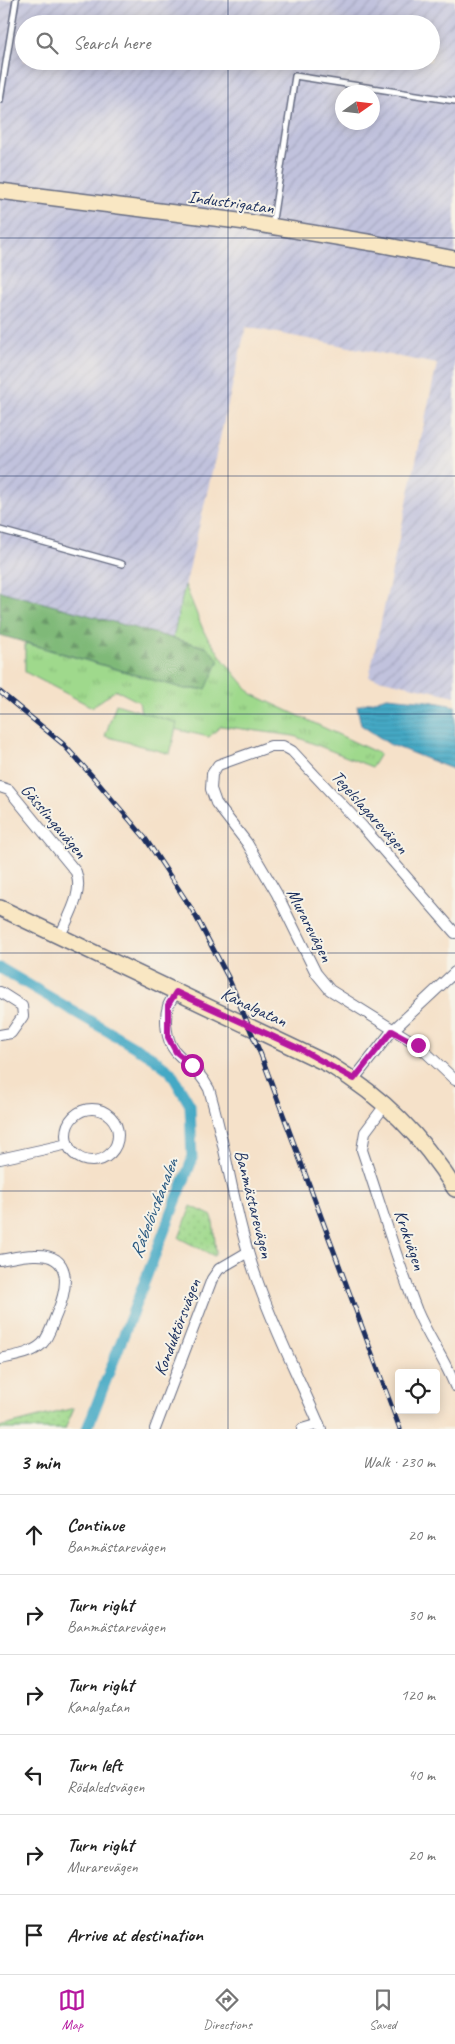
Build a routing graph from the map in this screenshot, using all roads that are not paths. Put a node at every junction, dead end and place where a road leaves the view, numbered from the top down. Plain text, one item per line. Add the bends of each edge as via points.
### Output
1 (16, 0) edge
2 (0, 100) edge
3 (455, 101) edge
4 (0, 191) edge
5 (272, 226) junction
6 (455, 259) edge
7 (0, 530) edge
8 (122, 564) dead end
9 (245, 754) joint
10 (0, 788) edge
11 (0, 908) edge
12 (455, 933) edge
13 (60, 936) junction
14 (455, 972) edge
15 (0, 992) edge
16 (176, 992) junction
17 (392, 1031) junction
18 (0, 1035) edge
19 (354, 1079) junction
20 (455, 1080) edge
21 (386, 1104) junction
22 (68, 1144) junction
23 (0, 1159) edge
24 (455, 1189) edge
25 (248, 1252) junction
26 (0, 1260) edge
27 (0, 1360) edge
28 (455, 1386) edge
29 (320, 1427) edge
30 (155, 1429) edge
31 (302, 1429) edge

1 - 2 lane
3 - 5 lane via 295,76
4 - 5 street, Industrigatan
5 - 6 street, Industrigatan
7 - 8 lane
9 - 12 street, Tegelslagarevägen via 271,746 283,746 292,751 370,834
9 - 17 street, Murarevägen via 218,765 212,774 211,789 216,803 247,843 277,894 316,973 330,990
10 - 13 street, Gässlingavägen via 9,790 80,881 79,892
11 - 13 street, Kanalgatan
13 - 16 street, Kanalgatan
14 - 17 street
15 - 18 street via 22,1006 23,1016 11,1033
16 - 19 street, Kanalgatan via 300,1049
16 - 25 street, Banmästarevägen via 168,1005 168,1037 176,1052 200,1074 209,1089
17 - 19 street
17 - 20 street, Murarevägen via 418,1045
19 - 21 street, Kanalgatan
21 - 24 street, Kanalgatan via 413,1130
21 - 28 street, Krokvägen via 365,1132 362,1150 417,1311
22 - 22 street via 67,1127 81,1111 101,1111 109,1115 116,1125 116,1146 100,1160 82,1159
22 - 23 street
25 - 29 street, Banmästarevägen via 278,1335
25 - 30 street, Konduktörsvägen via 219,1269 212,1279
26 - 27 street via 50,1256 63,1267 66,1276 61,1304 44,1342 31,1352
29 - 31 street

